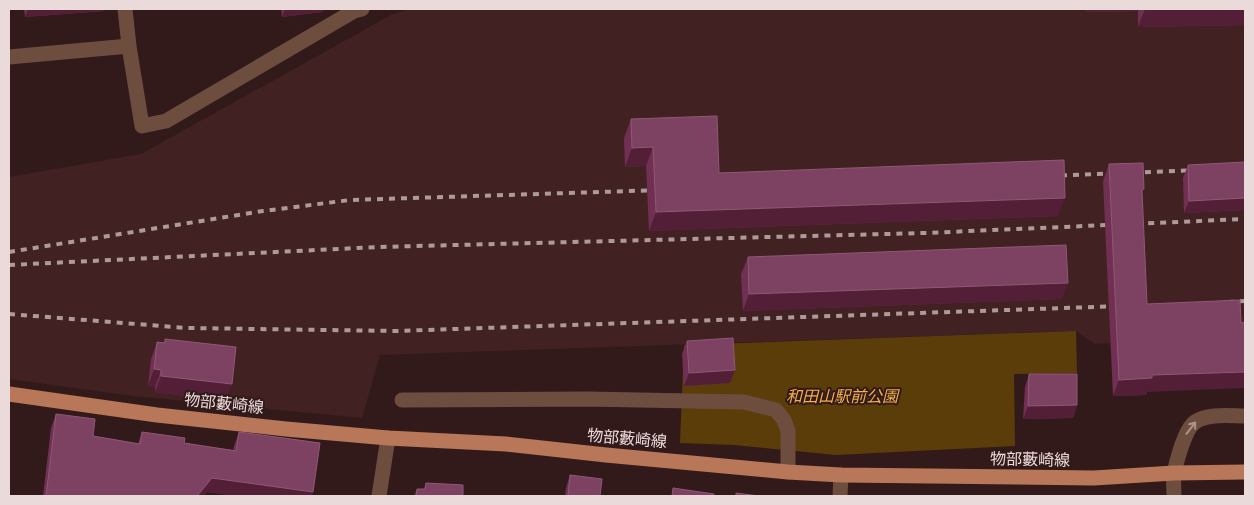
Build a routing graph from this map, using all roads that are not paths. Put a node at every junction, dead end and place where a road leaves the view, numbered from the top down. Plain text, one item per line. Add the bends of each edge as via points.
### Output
1 (125, 9) edge
2 (357, 10) edge
3 (129, 46) junction
4 (9, 57) edge
5 (9, 394) edge
6 (402, 400) dead end
7 (1245, 416) edge
8 (388, 438) junction
9 (788, 472) junction
10 (1245, 472) edge
11 (1174, 473) junction
12 (841, 475) junction
13 (380, 496) edge
14 (840, 496) edge
15 (1174, 496) edge

1 - 3 street
2 - 3 street via 166,121 142,126
3 - 4 street
5 - 8 main road, 物部藪崎線 via 286,429
6 - 9 street via 744,402 776,410 784,420 788,431
11 -> 7 street via 1185,435 1196,422 1212,417
8 - 9 main road, 物部藪崎線 via 506,444
8 - 13 street
9 - 12 main road, 物部藪崎線
10 - 11 main road, 物部藪崎線
11 - 12 main road, 物部藪崎線 via 1094,478
11 - 15 street
12 - 14 street

